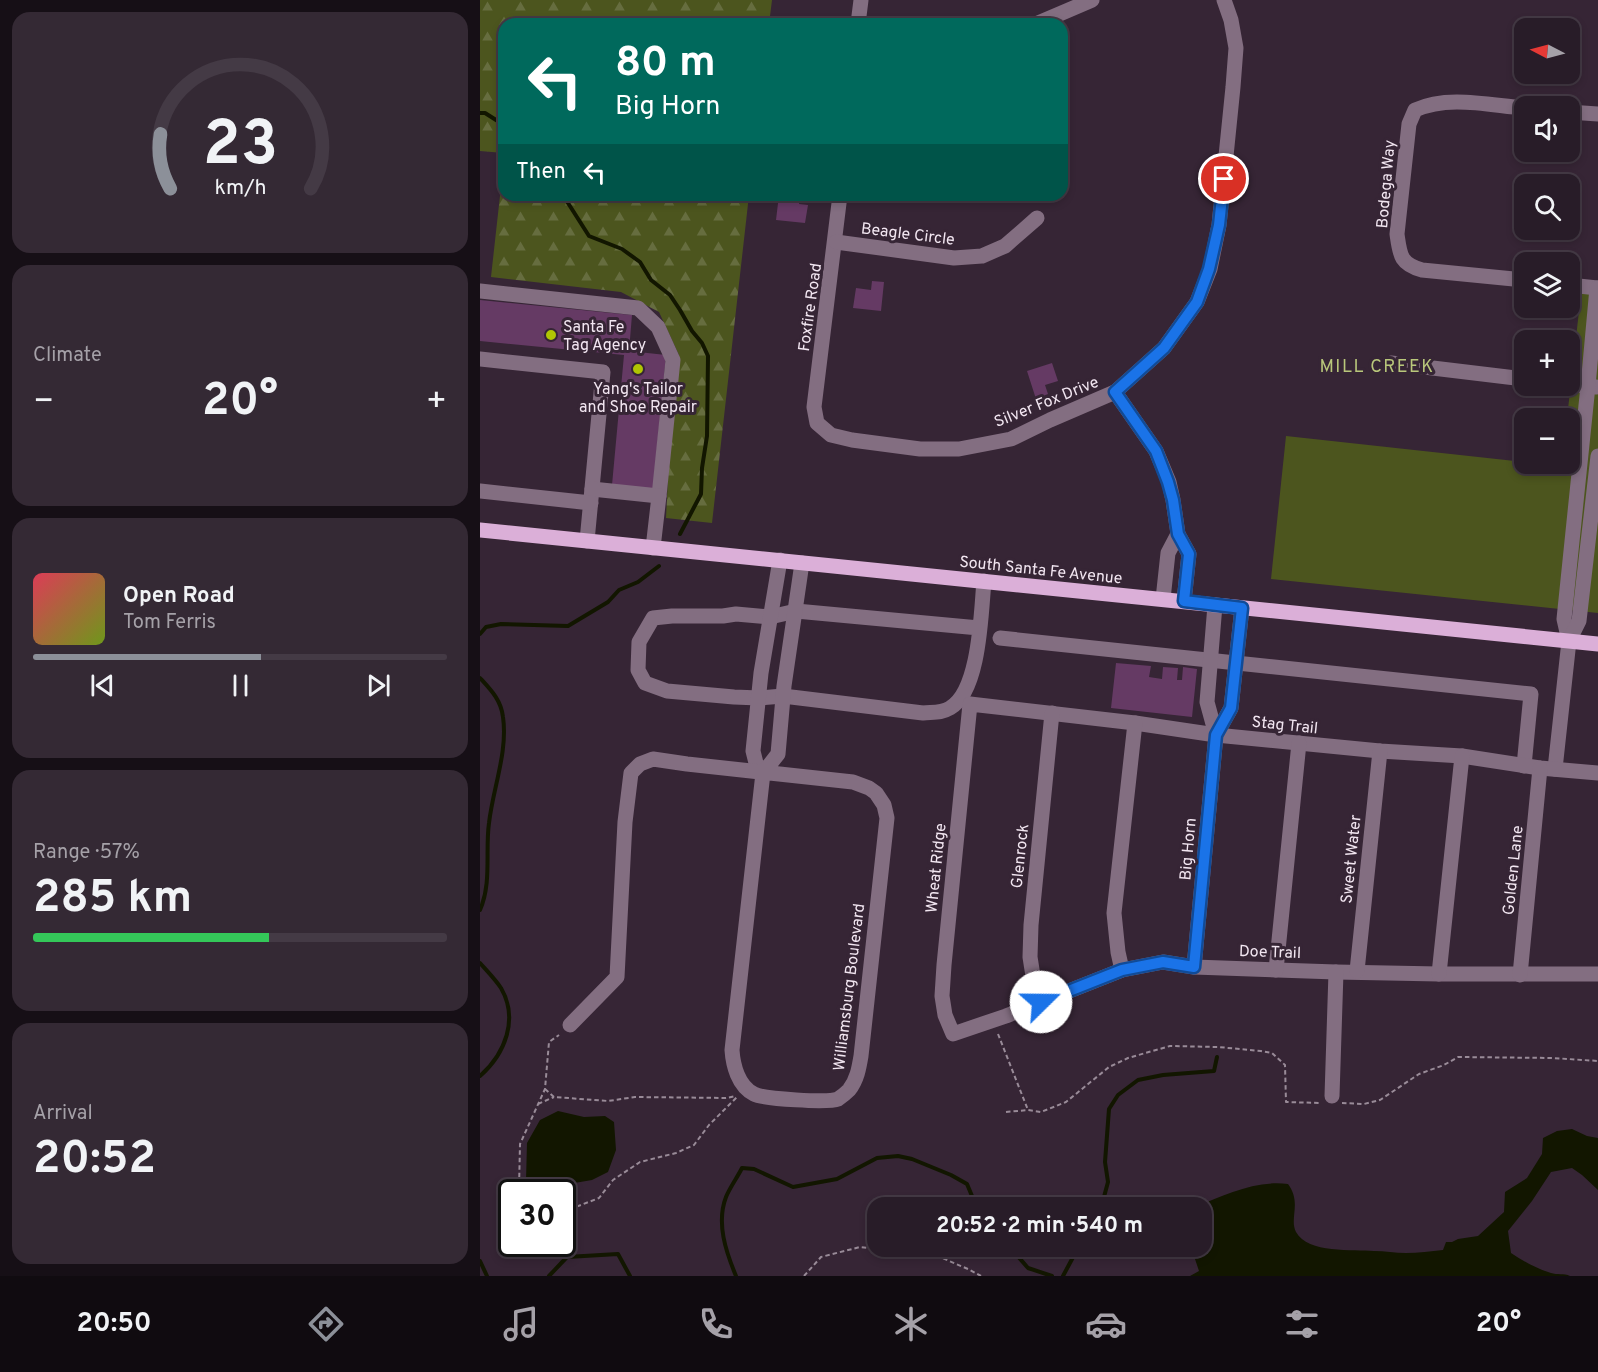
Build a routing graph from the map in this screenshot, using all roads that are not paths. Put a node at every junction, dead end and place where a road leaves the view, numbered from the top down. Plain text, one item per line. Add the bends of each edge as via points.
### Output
1 (861, 0) edge
2 (1092, 0) edge
3 (1224, 0) edge
4 (859, 18) edge
5 (1050, 18) edge
6 (1514, 107) edge
7 (1580, 113) edge
8 (1598, 114) edge
9 (839, 201) edge
10 (1037, 218) dead end
11 (836, 242) junction
12 (1514, 279) edge
13 (1580, 286) edge
14 (1597, 288) edge
15 (480, 291) edge
16 (480, 359) edge
17 (1391, 363) dead end
18 (1514, 378) edge
19 (1593, 387) edge
20 (1115, 392) junction
21 (816, 423) joint
22 (1598, 456) edge
23 (480, 491) edge
24 (591, 496) junction
25 (658, 496) junction
26 (480, 530) edge
27 (1178, 534) junction
28 (587, 541) junction
29 (653, 548) junction
30 (780, 561) junction
31 (802, 563) junction
32 (984, 581) junction
33 (1163, 599) junction
34 (1184, 601) junction
35 (1215, 605) junction
36 (1242, 608) junction
37 (796, 611) junction
38 (770, 617) junction
39 (979, 628) junction
40 (1000, 638) dead end
41 (1569, 641) junction
42 (1598, 644) edge
43 (1210, 659) junction
44 (1236, 662) junction
45 (783, 696) junction
46 (759, 698) junction
47 (970, 704) joint
48 (1052, 713) junction
49 (1135, 723) junction
50 (1216, 735) junction
51 (1299, 743) junction
52 (1380, 751) junction
53 (1462, 756) junction
54 (1524, 766) junction
55 (1547, 769) junction
56 (763, 773) junction
57 (1598, 773) edge
58 (1194, 967) junction
59 (1122, 970) junction
60 (1276, 970) junction
61 (1336, 972) junction
62 (1357, 972) junction
63 (1439, 974) junction
64 (1598, 974) edge
65 (1520, 975) junction
66 (1041, 1002) junction
67 (570, 1025) road end
68 (953, 1034) joint
69 (1332, 1101) road end

1 - 4 street
2 - 5 street
3 - 20 street, Silver Fox Drive via 1236,48 1219,225 1209,269 1197,302 1164,348
6 - 12 street, Bodega Way via 1448,102 1414,110 1408,124 1397,234 1403,261 1412,267
7 - 8 street
9 - 11 street, Foxfire Road
10 - 11 street, Beagle Circle via 1005,246 982,256 954,258
11 - 21 street, Foxfire Road via 814,399
13 - 14 street
14 - 19 street
15 - 25 street via 638,308 658,327 673,360
16 - 24 street via 603,372
17 - 18 street
19 - 41 street via 1564,619
20 - 21 street, Silver Fox Drive via 1011,439 959,449 920,449 852,440 831,435
20 - 27 street, Silver Fox Drive via 1156,451 1173,500
22 - 41 street via 1579,621
23 - 24 street
24 - 25 street
24 - 28 street
25 - 29 street
26 - 28 main road, South Santa Fe Avenue
27 - 33 street via 1168,553
27 - 34 street, Silver Fox Drive via 1189,554
28 - 29 main road, South Santa Fe Avenue
29 - 30 main road, South Santa Fe Avenue
30 - 31 main road, South Santa Fe Avenue
30 - 38 street, Williamsburg Boulevard
31 - 32 main road, South Santa Fe Avenue
31 - 37 street, Williamsburg Boulevard
32 - 33 main road, South Santa Fe Avenue
32 - 39 street
33 - 34 main road, South Santa Fe Avenue
34 - 35 main road, South Santa Fe Avenue
35 - 36 main road, South Santa Fe Avenue
35 - 43 street, Big Horn
36 - 41 main road, South Santa Fe Avenue
36 - 44 street, Big Horn
37 - 38 street
37 - 39 street
37 - 45 street, Williamsburg Boulevard
38 - 46 street, Williamsburg Boulevard
38 - 46 street via 736,614 653,618 639,642 638,670 645,683 667,691
39 - 45 street via 968,685 951,708 940,712
40 - 43 street
41 - 42 main road, South Santa Fe Avenue
41 - 55 street, Golden Lane
43 - 44 street
43 - 50 street, Big Horn via 1206,702
44 - 50 street, Big Horn via 1231,708
44 - 54 street via 1530,694
45 - 46 street
45 - 56 street, Williamsburg Boulevard via 778,754
46 - 56 street, Williamsburg Boulevard via 753,752
47 - 48 street, Stag Trail
47 - 68 street, Wheat Ridge via 942,996
48 - 49 street, Stag Trail
48 - 66 street, Glenrock via 1031,925 1030,957
49 - 50 street, Stag Trail
49 - 59 street via 1114,913
50 - 51 street, Stag Trail
50 - 58 street, Big Horn
51 - 52 street, Stag Trail
51 - 60 street
52 - 53 street, Stag Trail
52 - 62 street, Sweet Water
53 - 54 street, Stag Trail
53 - 63 street
54 - 55 street, Stag Trail
55 - 57 street, Stag Trail
55 - 65 street, Golden Lane
56 - 56 street, Williamsburg Boulevard via 862,784 876,793 886,812 858,1076 848,1092 836,1100 754,1094 741,1082 734,1066 732,1050
56 - 67 street, Williamsburg Boulevard via 653,759 631,773 617,977
58 - 59 street, Doe Trail via 1163,962
58 - 60 street, Doe Trail
59 - 66 street, Doe Trail
60 - 61 street, Doe Trail
61 - 62 street, Doe Trail
61 - 69 street
62 - 63 street, Doe Trail
63 - 65 street, Doe Trail
64 - 65 street, Doe Trail
66 - 68 street, Doe Trail

